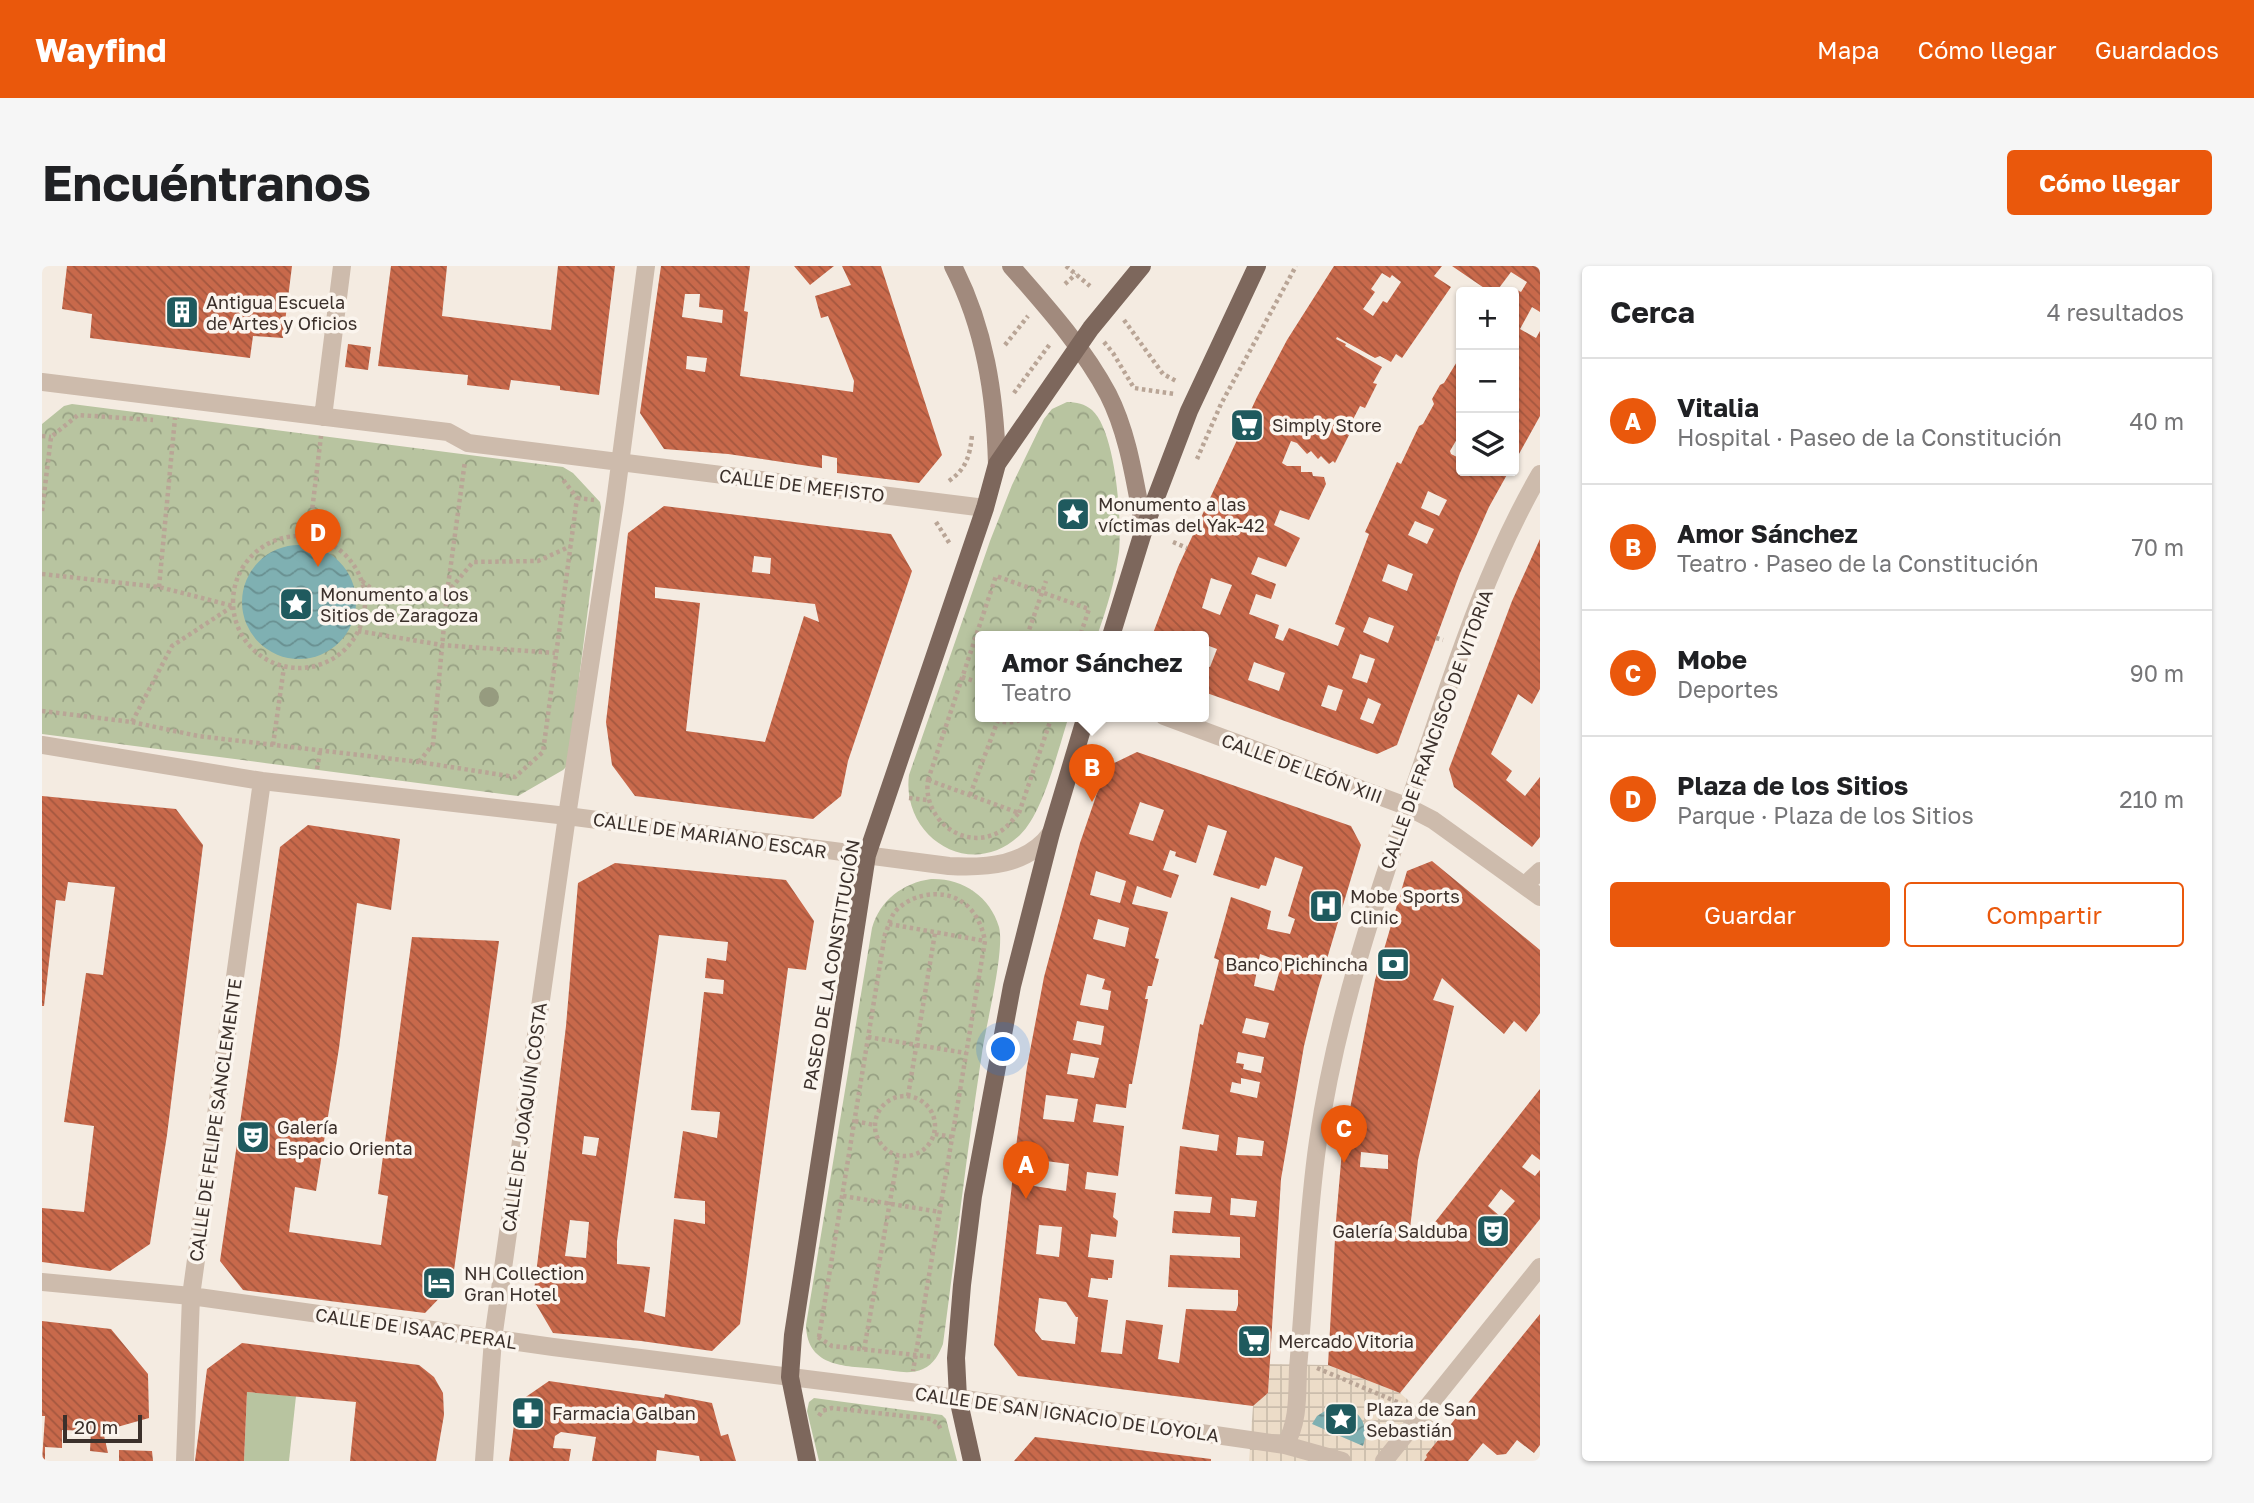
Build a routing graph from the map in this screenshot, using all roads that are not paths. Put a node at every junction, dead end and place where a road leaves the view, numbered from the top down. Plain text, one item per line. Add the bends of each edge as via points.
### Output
1 (342, 266) edge
2 (646, 266) edge
3 (953, 266) edge
4 (1011, 266) edge
5 (1142, 266) edge
6 (1257, 269) edge
7 (1077, 348) junction
8 (42, 382) edge
9 (323, 416) junction
10 (619, 461) junction
11 (997, 464) junction
12 (1540, 474) edge
13 (985, 508) junction
14 (1144, 529) junction
15 (1113, 631) edge
16 (1084, 722) edge
17 (1180, 722) edge
18 (42, 745) edge
19 (262, 781) junction
20 (1406, 806) junction
21 (567, 816) junction
22 (1051, 833) junction
23 (867, 855) junction
24 (1540, 871) edge
25 (1525, 885) junction
26 (1540, 897) edge
27 (1540, 1267) edge
28 (42, 1282) edge
29 (191, 1296) junction
30 (493, 1339) junction
31 (790, 1377) junction
32 (958, 1398) junction
33 (1295, 1451) edge
34 (185, 1461) edge
35 (484, 1461) edge
36 (807, 1461) edge
37 (972, 1461) edge
38 (1342, 1461) edge
39 (1384, 1461) edge

1 - 9 street
2 - 10 street, CALLE DE JOAQUÍN COSTA
3 - 11 main road via 987,366
4 - 7 main road via 1064,326
5 - 7 main road, PASEO DE LA CONSTITUCIÓN
6 - 14 main road via 1188,411
7 - 11 main road, PASEO DE LA CONSTITUCIÓN
7 - 14 main road via 1115,412
8 - 9 street, CALLE DE MEFISTO
9 - 10 street, CALLE DE MEFISTO via 448,432 468,443
10 - 13 street, CALLE DE MEFISTO
10 - 21 street, CALLE DE JOAQUÍN COSTA
11 - 13 main road, PASEO DE LA CONSTITUCIÓN
12 - 20 street, CALLE DE FRANCISCO DE VITORIA via 1517,513 1462,646
13 - 23 main road, PASEO DE LA CONSTITUCIÓN
14 - 15 main road
16 - 22 main road
17 - 20 street, CALLE DE LEÓN XIII
18 - 19 street, CALLE DE MARIANO ESCAR
19 - 21 street, CALLE DE MARIANO ESCAR
19 - 29 street, CALLE DE FELIPE SANCLEMENTE
20 - 25 street, CALLE DE LEÓN XIII
20 - 33 street, CALLE DE FRANCISCO DE VITORIA via 1344,1007 1318,1140 1297,1405 1290,1437
21 - 23 street, CALLE DE MARIANO ESCAR
21 - 30 street, CALLE DE JOAQUÍN COSTA
22 - 23 street, CALLE DE MARIANO ESCAR via 1026,855 995,865 949,866
22 - 32 main road via 1012,986 973,1196 956,1358
23 - 31 main road, PASEO DE LA CONSTITUCIÓN
24 - 25 street
25 - 26 street, CALLE DE LEÓN XIII
27 - 39 street
28 - 29 street, CALLE DE ISAAC PERAL
29 - 30 street, CALLE DE ISAAC PERAL
29 - 34 street, CALLE DE FELIPE SANCLEMENTE
30 - 31 street, CALLE DE ISAAC PERAL
30 - 35 street, CALLE DE JOAQUÍN COSTA
31 - 32 street, CALLE DE SAN IGNACIO DE LOYOLA
31 - 36 main road, PASEO DE LA CONSTITUCIÓN
32 - 33 street, CALLE DE SAN IGNACIO DE LOYOLA
32 - 37 main road
33 - 38 street, CALLE DE SAN IGNACIO DE LOYOLA

